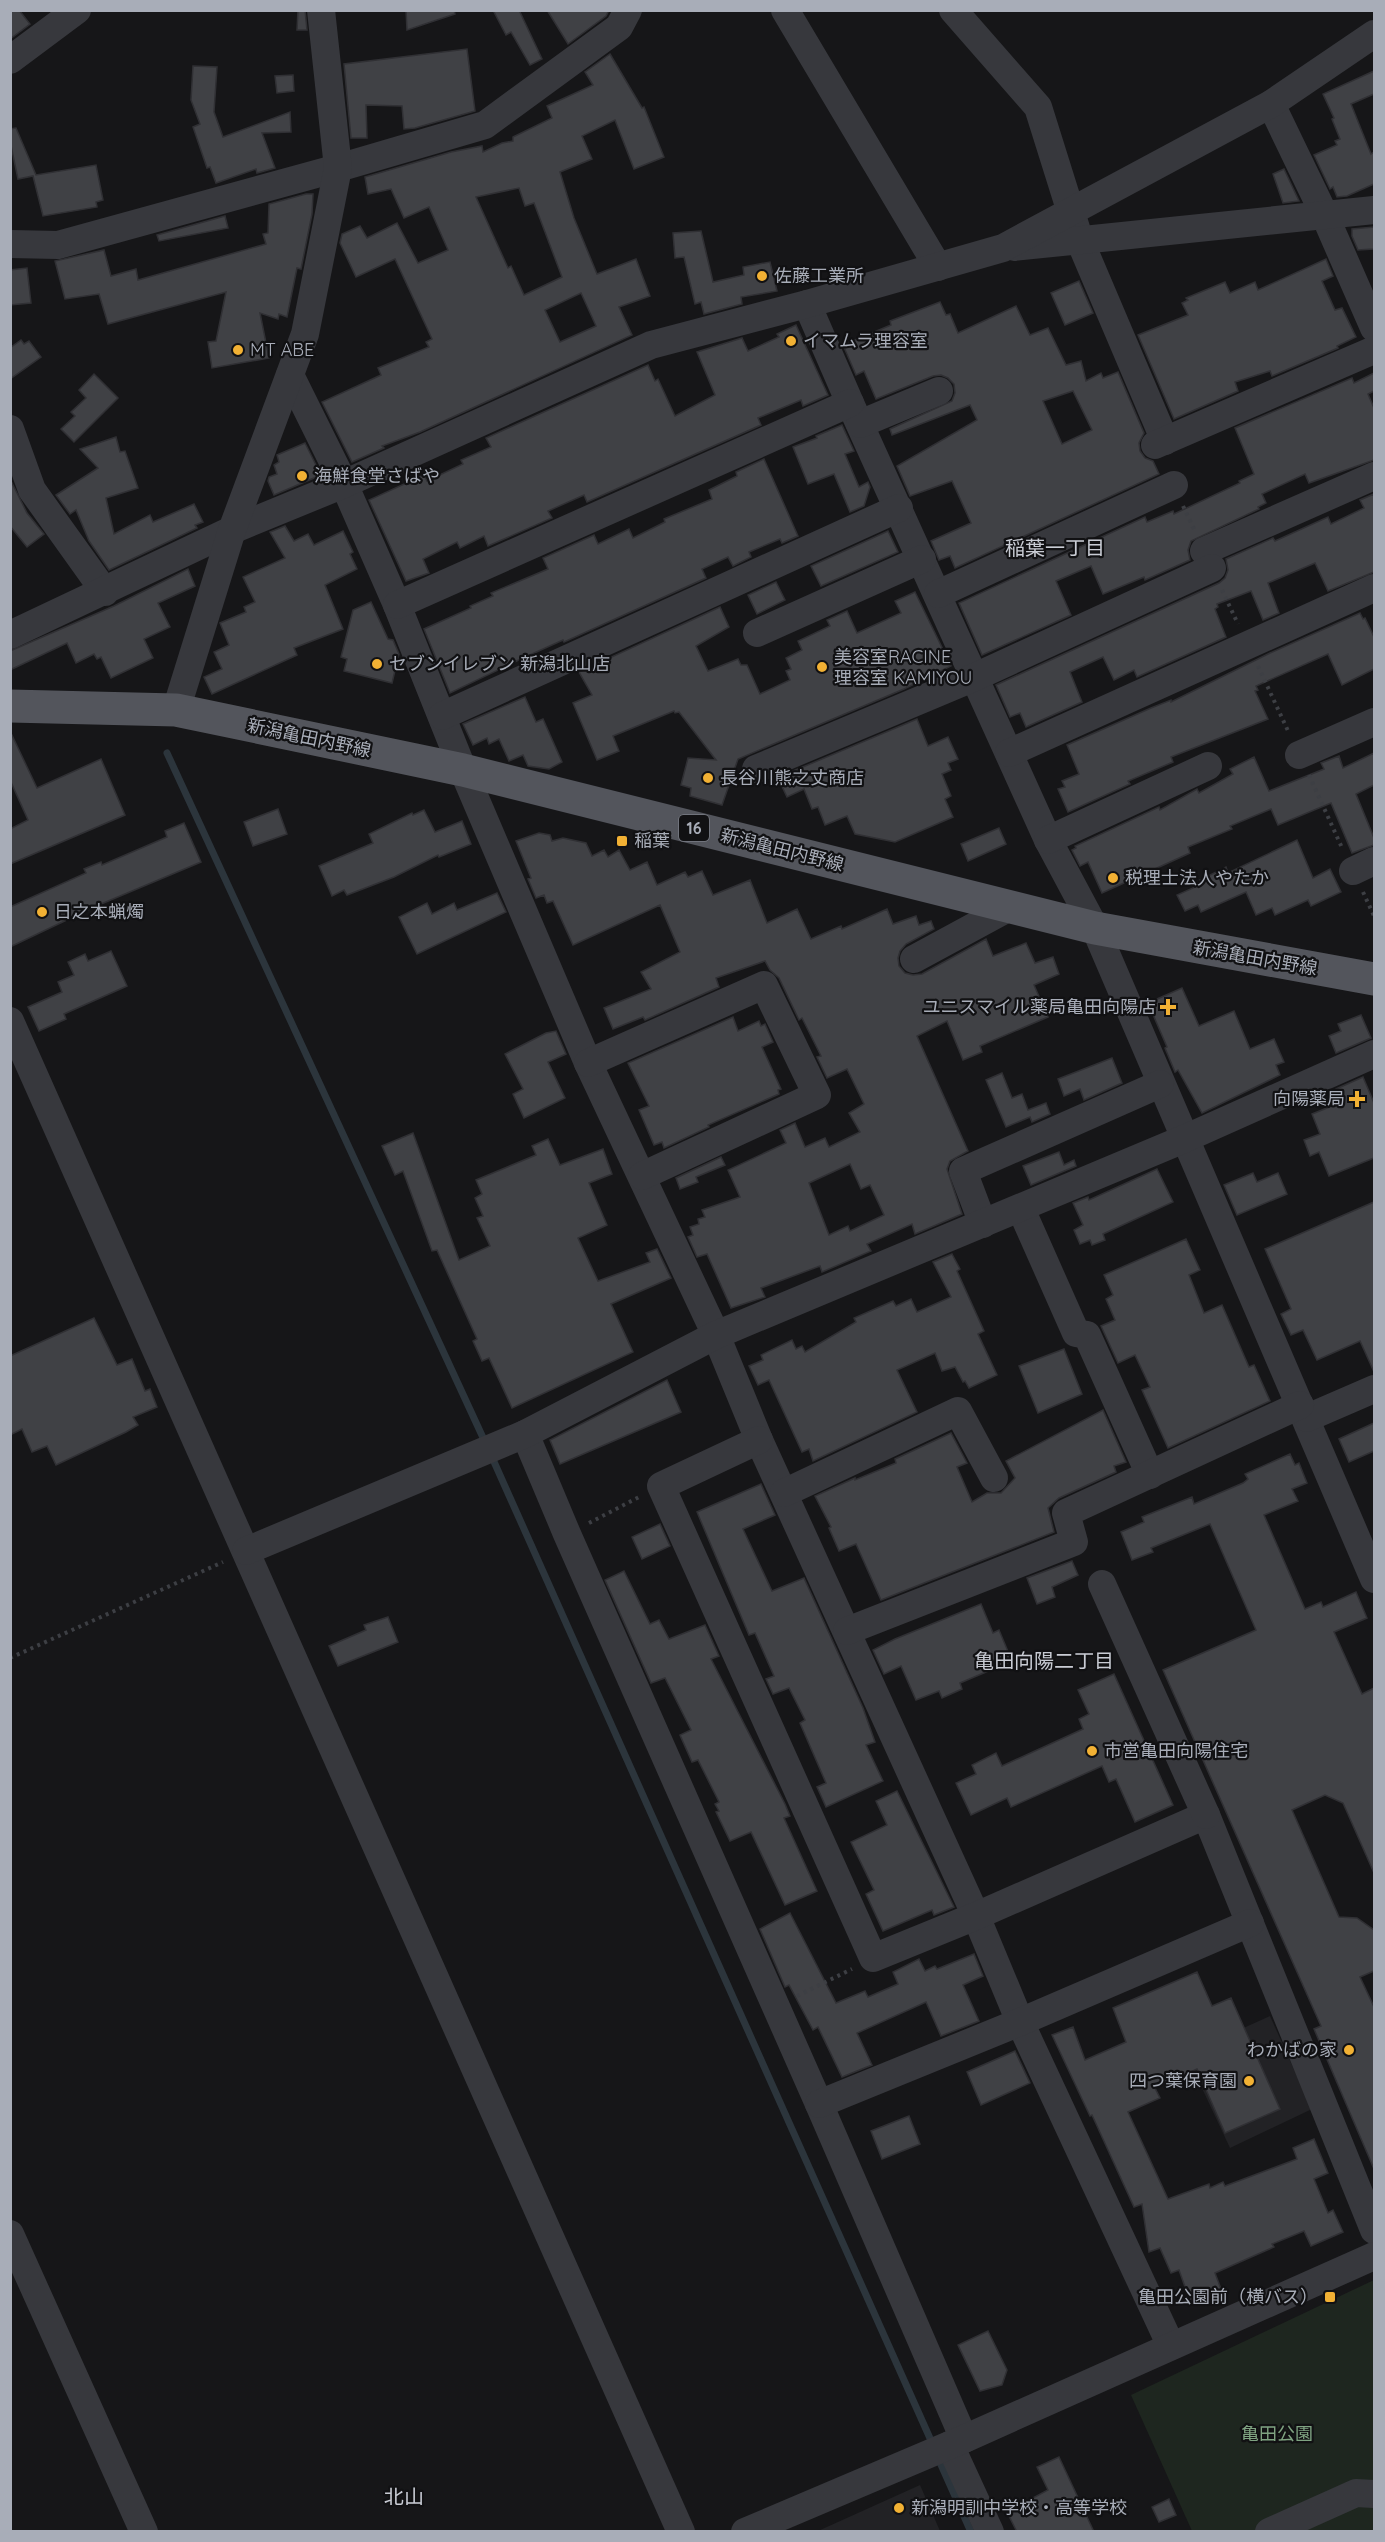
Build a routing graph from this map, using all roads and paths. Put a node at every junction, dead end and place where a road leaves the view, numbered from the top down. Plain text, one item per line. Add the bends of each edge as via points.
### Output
1 (77, 10) edge
2 (321, 10) edge
3 (628, 10) edge
4 (785, 10) edge
5 (953, 10) edge
6 (1374, 34) edge
7 (10, 60) edge
8 (1271, 104) junction
9 (338, 168) junction
10 (1374, 210) edge
11 (1071, 211) junction
12 (1325, 216) junction
13 (1080, 241) junction
14 (10, 244) edge
15 (1002, 248) junction
16 (938, 267) junction
17 (807, 304) junction
18 (1374, 328) edge
19 (1374, 350) edge
20 (290, 375) junction
21 (939, 391) dead end
22 (855, 414) junction
23 (10, 429) edge
24 (1374, 476) edge
25 (344, 484) junction
26 (1174, 485) joint
27 (899, 508) junction
28 (232, 530) junction
29 (922, 559) junction
30 (1208, 560) junction
31 (1374, 588) edge
32 (105, 592) junction
33 (938, 594) junction
34 (398, 605) junction
35 (757, 633) dead end
36 (10, 635) edge
37 (1248, 646) junction
38 (975, 677) junction
39 (10, 706) edge
40 (176, 710) junction
41 (442, 716) junction
42 (1374, 722) edge
43 (1009, 753) junction
44 (1299, 755) junction
45 (1208, 766) dead end
46 (756, 769) dead end
47 (463, 770) junction
48 (1048, 840) junction
49 (1364, 866) edge
50 (1010, 907) junction
51 (1374, 916) edge
52 (1095, 928) junction
53 (914, 959) dead end
54 (1374, 980) edge
55 (10, 1021) edge
56 (1374, 1054) edge
57 (588, 1063) junction
58 (1160, 1083) junction
59 (1184, 1139) junction
60 (642, 1176) junction
61 (1021, 1209) junction
62 (983, 1224) junction
63 (716, 1335) junction
64 (1374, 1389) edge
65 (1303, 1411) junction
66 (525, 1434) junction
67 (759, 1440) junction
68 (1150, 1475) junction
69 (994, 1478) dead end
70 (661, 1486) junction
71 (784, 1493) junction
72 (567, 1534) junction
73 (246, 1551) junction
74 (1374, 1580) edge
75 (1102, 1584) dead end
76 (848, 1632) junction
77 (10, 1658) edge
78 (1206, 1815) junction
79 (976, 1916) junction
80 (1250, 1923) junction
81 (873, 1958) junction
82 (775, 2007) junction
83 (1020, 2022) junction
84 (819, 2104) junction
85 (1374, 2230) edge
86 (10, 2234) edge
87 (1374, 2256) edge
88 (1171, 2346) junction
89 (957, 2442) junction
90 (1374, 2494) edge
91 (144, 2532) edge
92 (681, 2532) edge
93 (745, 2532) edge
94 (990, 2532) edge
95 (1269, 2532) edge

1 - 7 street
2 - 9 street
3 - 9 street via 619,27 485,125
4 - 16 street
5 - 11 street via 1038,107
6 - 8 street
8 - 11 street
8 - 12 street
9 - 14 street via 58,244
9 - 20 street via 305,334
10 - 12 street
11 - 13 street
11 - 15 street
12 - 13 street
12 - 18 street
13 - 15 street
13 - 19 street via 1160,443
15 - 16 street
16 - 17 street
17 - 22 street
17 - 25 street via 651,345
20 - 25 street
20 - 28 street
21 - 22 street
22 - 27 street
22 - 34 street
23 - 32 street via 32,490
24 - 30 street
25 - 28 street
25 - 34 street
26 - 30 path
26 - 33 street
27 - 29 street
27 - 41 street
28 - 32 street
28 - 40 street
29 - 33 street
29 - 35 street
30 - 37 path
30 - 38 street
31 - 37 street
32 - 36 street
33 - 38 street
34 - 41 street
37 - 43 street
37 - 44 path
38 - 43 street
38 - 46 street
39 - 40 main road, 新潟亀田内野線 / 16
40 - 47 main road, 新潟亀田内野線 / 16
41 - 47 street
42 - 44 street
43 - 48 street
44 - 49 path
45 - 48 street
47 - 50 main road, 新潟亀田内野線 / 16
47 - 57 street
48 - 52 street
49 - 51 path
50 - 52 main road, 新潟亀田内野線 / 16
50 - 53 street
52 - 54 main road, 新潟亀田内野線 / 16
52 - 58 street
55 - 73 street
56 - 59 street
57 - 60 street
57 - 60 street via 764,985 817,1095
58 - 59 street
58 - 62 street via 963,1171
59 - 61 street
59 - 65 street
60 - 63 street
61 - 62 street
61 - 68 street via 1076,1332 1087,1335
62 - 63 street
63 - 66 street
63 - 67 street
64 - 65 street
65 - 68 street
65 - 74 street
66 - 72 street
66 - 73 street
67 - 70 street
67 - 71 street
68 - 76 street via 1066,1513 1074,1542
69 - 71 street via 958,1411
70 - 72 path
70 - 81 street
71 - 76 street
72 - 82 street
73 - 77 path
73 - 92 street
75 - 78 street
76 - 79 street
78 - 79 street
78 - 80 street
79 - 81 street
79 - 83 street
80 - 83 street
80 - 85 street
81 - 82 path
82 - 84 street
83 - 84 street
83 - 88 street
84 - 89 street
86 - 91 street
87 - 88 street
88 - 89 street
89 - 93 street
89 - 94 street
90 - 95 street via 1356,2493

